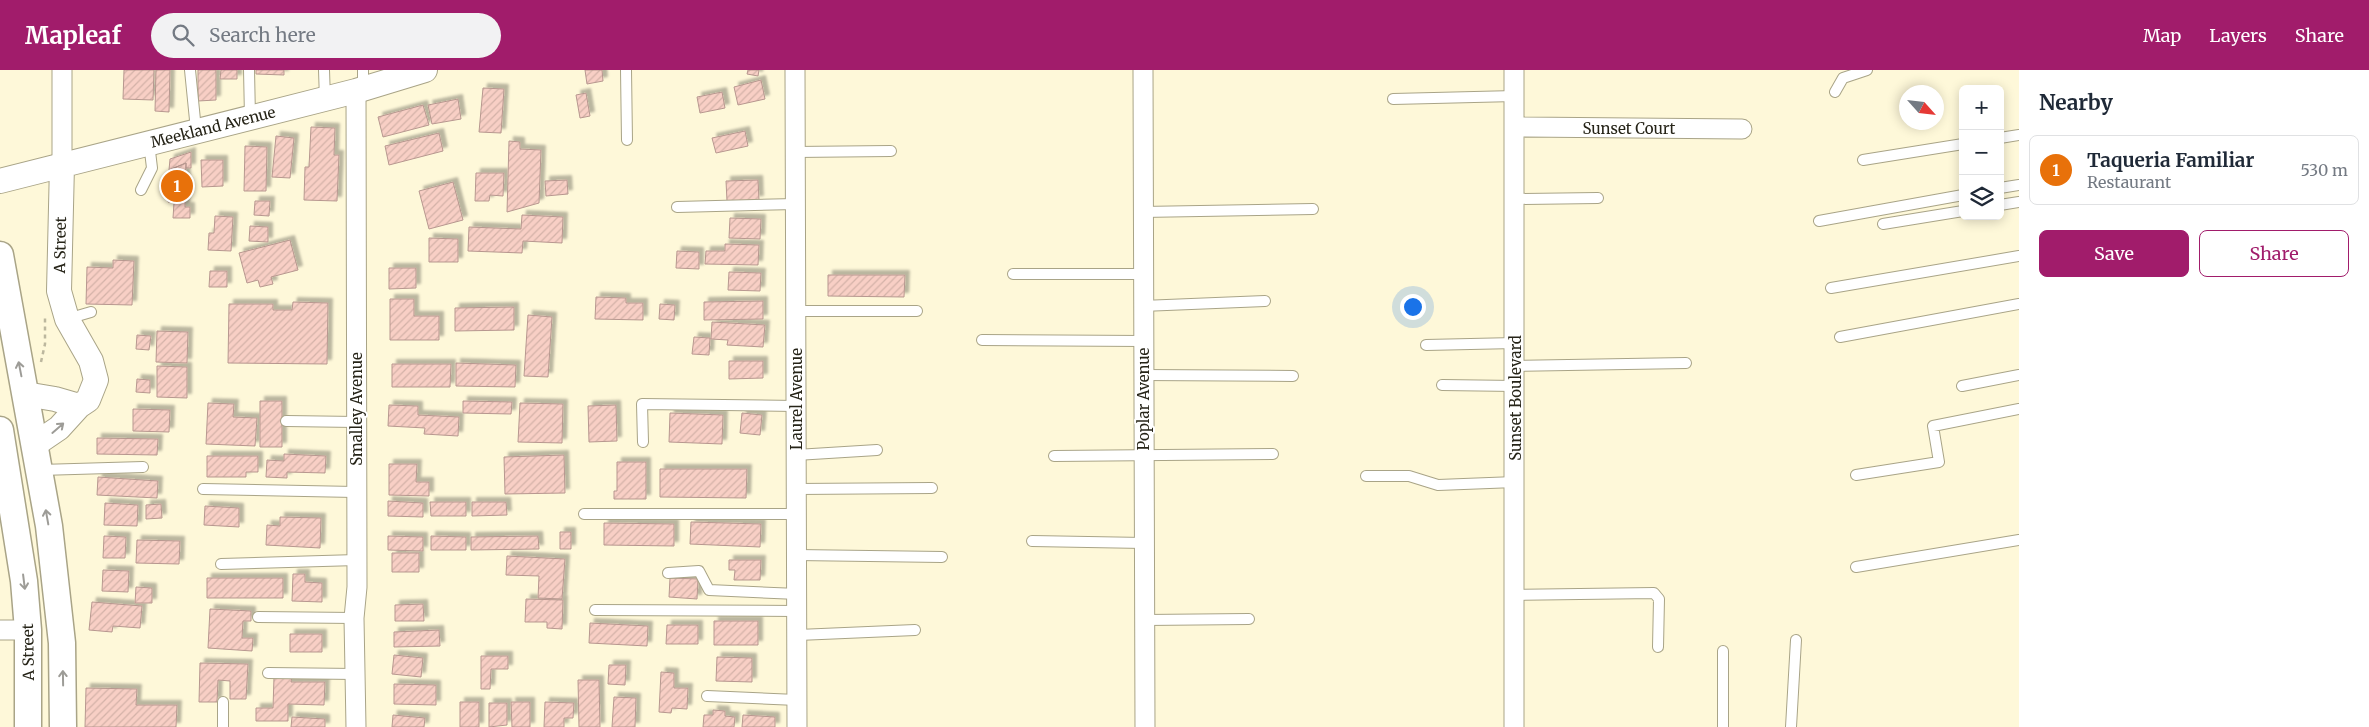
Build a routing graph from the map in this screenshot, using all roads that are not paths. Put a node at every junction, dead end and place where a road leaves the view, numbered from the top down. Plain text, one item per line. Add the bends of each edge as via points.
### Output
1 (62, 70) edge
2 (190, 70) edge
3 (248, 70) edge
4 (324, 70) edge
5 (425, 70) edge
6 (626, 70) edge
7 (795, 70) edge
8 (1143, 70) edge
9 (1514, 70) edge
10 (1867, 70) edge
11 (361, 83) edge
12 (1835, 92) dead end
13 (1515, 96) junction
14 (325, 99) junction
15 (1393, 99) dead end
16 (250, 117) junction
17 (1515, 128) junction
18 (1742, 129) dead end
19 (196, 130) junction
20 (2019, 135) edge
21 (2004, 137) edge
22 (627, 140) dead end
23 (149, 143) junction
24 (1959, 145) edge
25 (891, 151) dead end
26 (795, 152) junction
27 (1863, 160) dead end
28 (62, 165) junction
29 (0, 181) edge
30 (2019, 185) edge
31 (2004, 187) edge
32 (142, 190) dead end
33 (1959, 196) edge
34 (1598, 198) dead end
35 (1515, 199) junction
36 (2019, 202) edge
37 (795, 204) junction
38 (2004, 204) edge
39 (677, 207) dead end
40 (1313, 209) dead end
41 (1142, 212) junction
42 (1959, 212) edge
43 (1819, 221) dead end
44 (1883, 224) dead end
45 (0, 256) edge
46 (2019, 256) edge
47 (1013, 274) dead end
48 (1142, 274) junction
49 (1831, 288) dead end
50 (1264, 302) dead end
51 (2019, 304) edge
52 (1142, 306) junction
53 (795, 311) junction
54 (917, 311) dead end
55 (91, 312) dead end
56 (56, 318) junction
57 (1840, 336) dead end
58 (982, 340) dead end
59 (1143, 341) junction
60 (1514, 343) junction
61 (1426, 345) dead end
62 (1686, 363) dead end
63 (1515, 366) junction
64 (2019, 375) edge
65 (1143, 376) junction
66 (1293, 376) dead end
67 (1442, 385) dead end
68 (1515, 386) junction
69 (1962, 386) dead end
70 (25, 394) junction
71 (79, 406) junction
72 (796, 406) junction
73 (2019, 409) edge
74 (286, 421) dead end
75 (356, 422) junction
76 (0, 430) edge
77 (643, 442) dead end
78 (877, 450) dead end
79 (796, 454) junction
80 (1273, 454) dead end
81 (1054, 456) dead end
82 (1144, 456) junction
83 (36, 457) junction
84 (143, 467) dead end
85 (1856, 475) dead end
86 (1366, 476) dead end
87 (1514, 482) junction
88 (932, 488) dead end
89 (203, 489) dead end
90 (797, 489) junction
91 (355, 492) junction
92 (584, 514) dead end
93 (796, 514) junction
94 (2019, 540) edge
95 (1032, 541) dead end
96 (1144, 543) junction
97 (797, 555) junction
98 (942, 556) dead end
99 (357, 560) junction
100 (221, 564) dead end
101 (1856, 567) dead end
102 (668, 573) dead end
103 (1514, 595) junction
104 (797, 602) junction
105 (595, 610) dead end
106 (258, 617) dead end
107 (354, 618) junction
108 (1249, 619) dead end
109 (1145, 620) junction
110 (0, 630) edge
111 (28, 630) junction
112 (915, 630) dead end
113 (798, 635) junction
114 (1796, 640) dead end
115 (1658, 646) dead end
116 (1723, 651) dead end
117 (268, 673) dead end
118 (356, 674) junction
119 (707, 696) dead end
120 (797, 700) junction
121 (223, 702) dead end
122 (28, 727) edge
123 (63, 727) edge
124 (223, 727) edge
125 (356, 727) edge
126 (797, 727) edge
127 (1145, 727) edge
128 (1514, 727) edge
129 (1723, 727) edge
130 (1790, 727) edge

1 - 28 street, A Street
2 - 19 lane
3 - 16 lane
4 - 14 lane
5 - 11 street, Meekland Avenue
6 - 22 lane
7 - 26 street, Laurel Avenue
8 - 41 street, Poplar Avenue
9 - 13 street, Sunset Boulevard
10 - 12 lane via 1843,78
11 - 14 street, Meekland Avenue
11 - 75 street, Smalley Avenue
13 - 15 lane
13 - 17 street, Sunset Boulevard
14 - 16 street, Meekland Avenue
16 - 19 street, Meekland Avenue
17 - 18 street, Sunset Court
17 - 35 street, Sunset Boulevard
19 - 23 street, Meekland Avenue
20 - 21 lane
23 - 28 street, Meekland Avenue
23 - 32 lane via 152,168
24 - 27 lane
25 - 26 lane
26 - 37 street, Laurel Avenue
28 - 29 street, Meekland Avenue
28 - 56 street, A Street
30 - 31 lane
33 - 43 lane
34 - 35 lane
35 - 60 street, Sunset Boulevard
36 - 38 lane
37 - 39 lane
37 - 53 street, Laurel Avenue
40 - 41 lane
41 - 48 street, Poplar Avenue
42 - 44 lane
70 -> 45 main road
46 - 49 lane
47 - 48 lane
48 - 52 street, Poplar Avenue
50 - 52 lane
51 - 57 lane
52 - 59 street, Poplar Avenue
53 - 54 lane
53 - 72 street, Laurel Avenue
55 - 56 lane
56 - 71 street, A Street via 90,361 96,380 88,400
58 - 59 lane
59 - 65 street, Poplar Avenue
60 - 61 lane
60 - 63 street, Sunset Boulevard
62 - 63 lane
63 - 68 street, Sunset Boulevard
64 - 69 lane
65 - 66 lane
65 - 82 street, Poplar Avenue
67 - 68 lane
68 - 87 street, Sunset Boulevard
70 - 71 street
70 - 83 main road
83 -> 71 street, A Street
72 - 77 lane via 642,404
72 - 79 street, Laurel Avenue
73 - 85 lane via 1933,426 1939,462
74 - 75 lane
75 - 91 street, Smalley Avenue
76 -> 111 main road, A Street via 24,581
78 - 79 lane
79 - 90 street, Laurel Avenue
80 - 82 lane
81 - 82 lane
82 - 96 street, Poplar Avenue
83 - 84 lane
123 -> 83 main road via 62,643 49,526
86 - 87 lane via 1409,476 1438,485
87 - 103 street, Sunset Boulevard
88 - 90 lane
89 - 91 lane
90 - 93 street, Laurel Avenue
91 - 99 street, Smalley Avenue
92 - 93 lane
93 - 97 street, Laurel Avenue
94 - 101 lane
95 - 96 lane
96 - 109 street, Poplar Avenue
97 - 98 lane
97 - 104 street, Laurel Avenue
99 - 100 lane
99 - 107 street, Smalley Avenue
102 - 104 lane via 699,571 709,590
103 - 115 lane via 1654,593 1659,599
103 - 128 street, Sunset Boulevard
104 - 105 lane
104 - 113 street, Laurel Avenue
106 - 107 lane
107 - 118 street, Smalley Avenue
108 - 109 lane
109 - 127 street, Poplar Avenue
110 - 111 street
111 - 122 main road, A Street
112 - 113 lane
113 - 120 street, Laurel Avenue
114 - 130 lane
116 - 129 lane
117 - 118 lane
118 - 125 street, Smalley Avenue
119 - 120 lane
120 - 126 street, Laurel Avenue
121 - 124 lane

